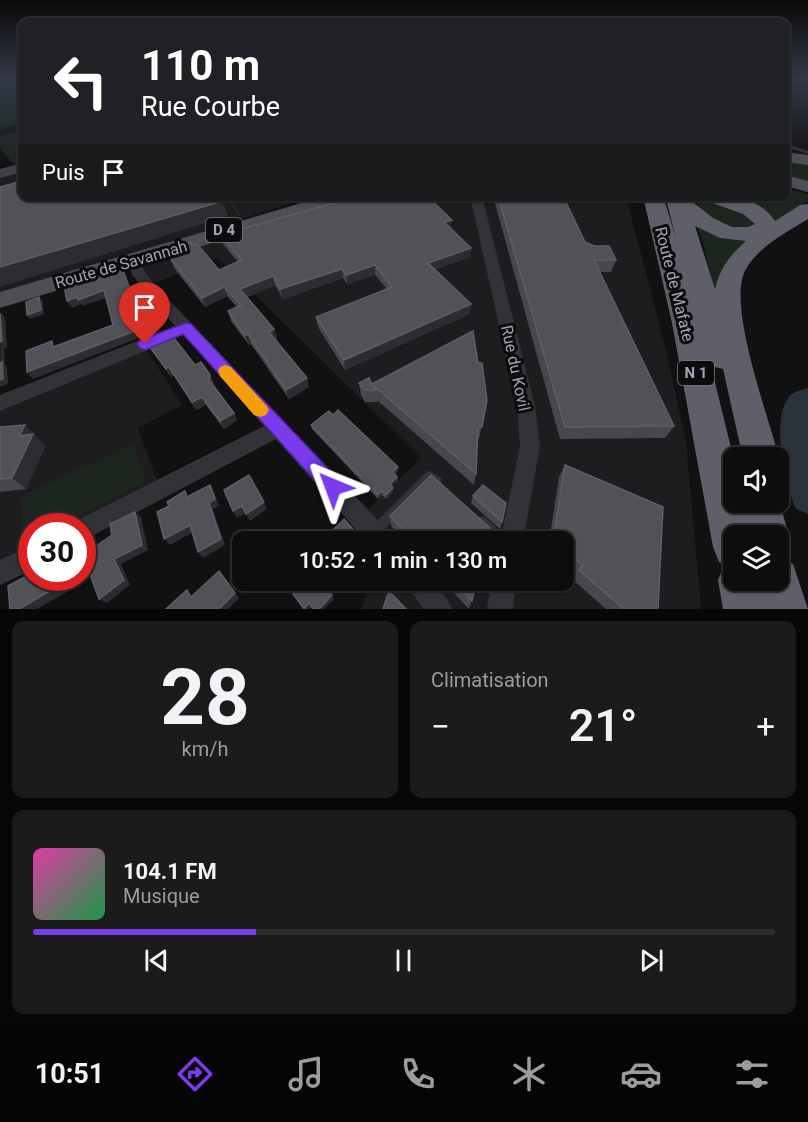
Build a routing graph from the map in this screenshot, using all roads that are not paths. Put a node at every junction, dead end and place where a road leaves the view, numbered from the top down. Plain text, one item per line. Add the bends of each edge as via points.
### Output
1 (18, 168) edge
2 (0, 174) edge
3 (319, 201) edge
4 (330, 201) edge
5 (477, 201) edge
6 (666, 201) edge
7 (666, 201) edge
8 (670, 201) edge
9 (723, 201) edge
10 (789, 201) edge
11 (135, 260) junction
12 (0, 298) edge
13 (186, 328) junction
14 (0, 403) edge
15 (277, 429) junction
16 (744, 447) edge
17 (758, 447) edge
18 (446, 490) edge
19 (470, 512) edge
20 (96, 523) edge
21 (729, 525) edge
22 (374, 531) edge
23 (383, 531) edge
24 (491, 531) edge
25 (512, 531) edge
26 (18, 564) edge
27 (0, 573) edge
28 (425, 591) edge
29 (502, 591) edge
30 (743, 591) edge
31 (781, 591) edge
32 (439, 609) edge
33 (500, 609) edge
34 (746, 609) edge
35 (785, 609) edge

1 - 2 street
3 - 12 main road, Route de Savannah / D 4
4 - 11 main road, Route de Savannah / D 4
5 - 25 street, Rue du Kovil via 526,406 530,446
6 - 16 highway, Route de Mafate / N 1
7 - 21 highway, Route de Mafate / N 1 via 686,323
8 - 9 highway via 726,233 744,235 764,229 764,219 751,210
10 - 17 highway via 764,239 731,273 727,289 731,336
11 - 12 main road, Route de Savannah / D 4
11 - 13 street via 137,272
13 - 14 street
13 - 15 street
15 - 20 street
15 - 22 street
18 - 23 lane via 430,476
19 - 24 lane
26 - 27 street
28 - 32 street
29 - 33 street
30 - 34 highway
31 - 35 highway

